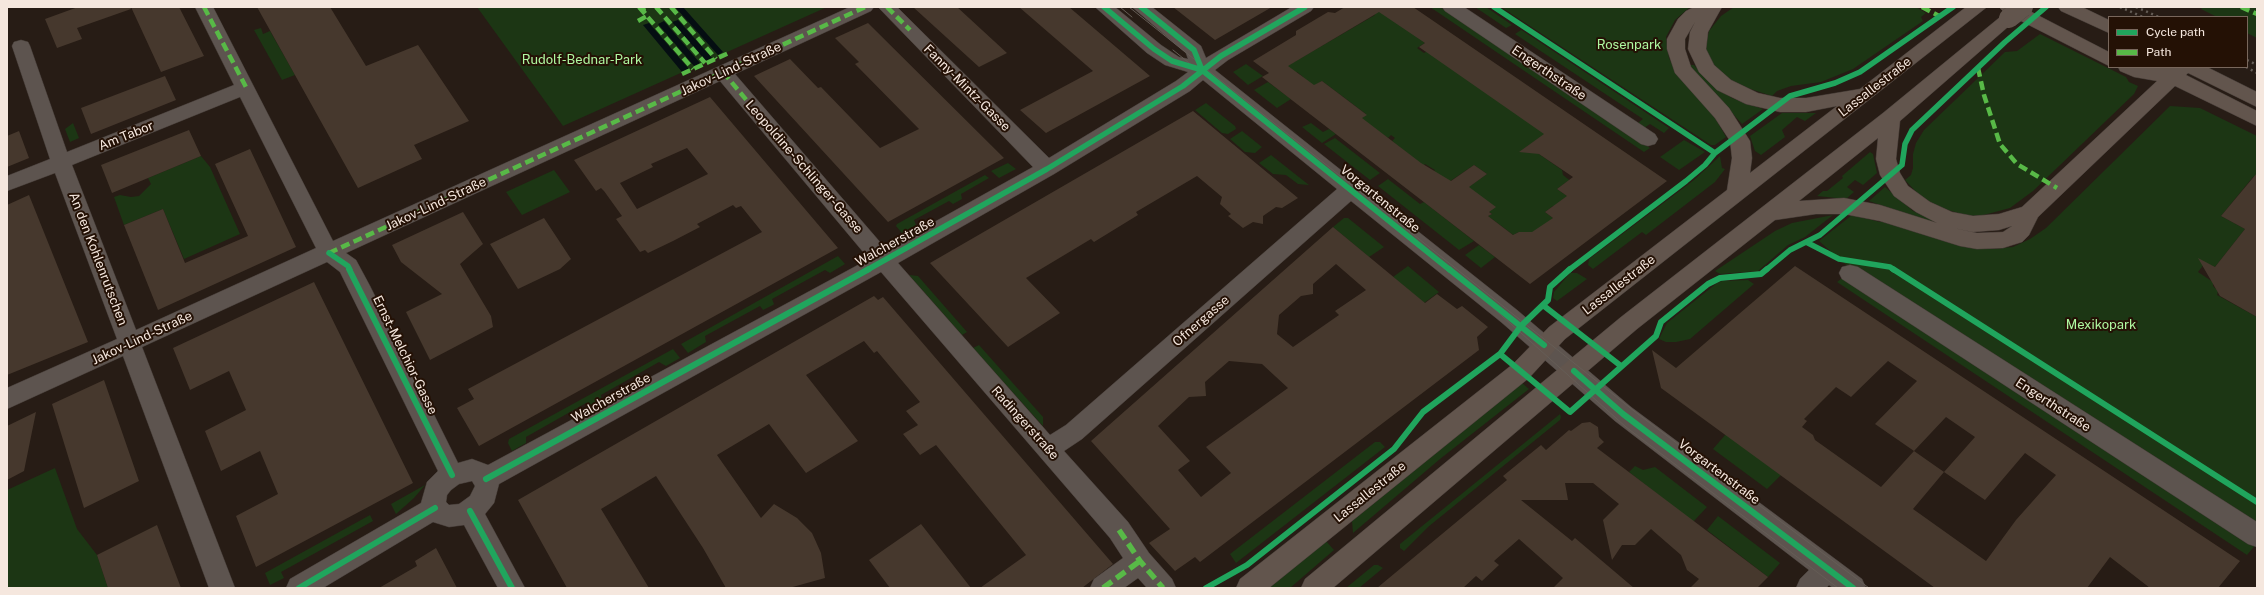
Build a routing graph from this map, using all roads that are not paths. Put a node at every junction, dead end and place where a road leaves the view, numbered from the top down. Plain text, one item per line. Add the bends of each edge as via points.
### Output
1 (204, 7) edge
2 (865, 7) edge
3 (887, 7) edge
4 (1104, 7) edge
5 (1141, 7) edge
6 (1305, 7) edge
7 (1451, 7) edge
8 (1710, 7) edge
9 (1713, 7) edge
10 (1978, 7) edge
11 (2034, 7) edge
12 (2067, 7) edge
13 (2014, 11) edge
14 (2108, 27) edge
15 (2108, 44) edge
16 (21, 46) dead end
17 (2108, 59) edge
18 (2130, 68) edge
19 (2158, 68) edge
20 (2193, 68) edge
21 (1202, 70) junction
22 (724, 72) junction
23 (2178, 72) edge
24 (246, 87) junction
25 (1866, 94) junction
26 (2257, 100) edge
27 (1890, 118) junction
28 (2257, 118) edge
29 (1648, 139) dead end
30 (61, 162) junction
31 (1047, 169) junction
32 (7, 184) edge
33 (1351, 189) junction
34 (1737, 193) junction
35 (1768, 213) junction
36 (2029, 213) junction
37 (329, 253) junction
38 (885, 260) junction
39 (1850, 273) dead end
40 (131, 343) junction
41 (1544, 345) junction
42 (1574, 371) junction
43 (7, 399) edge
44 (1048, 448) junction
45 (452, 475) junction
46 (486, 479) junction
47 (435, 508) junction
48 (470, 511) junction
49 (2257, 536) edge
50 (1140, 561) junction
51 (1827, 568) junction
52 (222, 588) edge
53 (299, 588) edge
54 (512, 588) edge
55 (1104, 588) edge
56 (1162, 588) edge
57 (1249, 588) edge
58 (1314, 588) edge
59 (1809, 588) edge
60 (1853, 588) edge

1 - 24 street, Ernst-Melchior-Gasse
2 - 22 street, Jakov-Lind-Straße
3 - 31 street, Fanny-Mintz-Gasse
4 - 21 street, Vorgartenstraße via 1172,61
5 - 21 street, Vorgartenstraße via 1194,50
6 - 21 street, Walcherstraße via 1221,56
7 - 29 street, Engerthstraße
8 - 34 main road via 1692,15 1684,23 1676,39 1676,49 1682,69 1722,113 1737,136 1742,158
9 - 25 main road via 1696,42 1700,58 1714,77 1724,85 1745,96 1768,103 1793,105 1829,102
10 - 25 main road, Lassallestraße
11 - 15 main road
12 - 14 main road
13 - 17 main road
13 - 27 main road
16 - 30 street, An den Kohlenrutschen
18 - 23 main road via 2141,72
19 - 23 main road
20 - 26 main road
21 - 31 street, Walcherstraße via 1183,86
21 - 33 street, Vorgartenstraße
22 - 37 street, Jakov-Lind-Straße
22 - 38 street, Leopoldine-Schlinger-Gasse
23 - 28 main road
23 - 36 main road
24 - 30 street, Am Tabor
24 - 37 street, Ernst-Melchior-Gasse
25 - 34 main road, Lassallestraße
27 - 35 main road
27 - 36 main road via 1886,159 1895,183 1923,207 1960,222 1988,223
30 - 32 street, Am Tabor
30 - 40 street, An den Kohlenrutschen
31 - 38 street, Walcherstraße
33 - 41 street, Vorgartenstraße
33 - 44 street, Ofnergasse via 1074,432
34 - 41 main road, Lassallestraße via 1557,332
35 - 36 main road via 1816,206 1852,207 1960,238 1990,242 2014,236 2022,229
35 - 42 main road via 1629,323
37 - 40 street, Jakov-Lind-Straße
37 - 45 street, Ernst-Melchior-Gasse via 348,266
38 - 44 street, Radingerstraße via 958,348
38 - 46 street, Walcherstraße
39 - 49 street, Engerthstraße
40 - 43 street, Jakov-Lind-Straße
40 - 52 street, An den Kohlenrutschen
41 - 42 street, Vorgartenstraße
41 - 57 main road, Lassallestraße via 1520,371
42 - 51 street, Vorgartenstraße via 1624,414
42 - 58 main road
44 - 50 street, Radingerstraße via 1119,530
45 - 46 street via 472,470
45 - 47 street via 436,490 433,500
46 - 48 street via 485,495
47 - 48 street via 440,514 449,516
47 - 53 street
48 - 54 street
50 - 55 street
50 - 56 street, Radingerstraße
51 - 59 street
51 - 60 street, Vorgartenstraße

